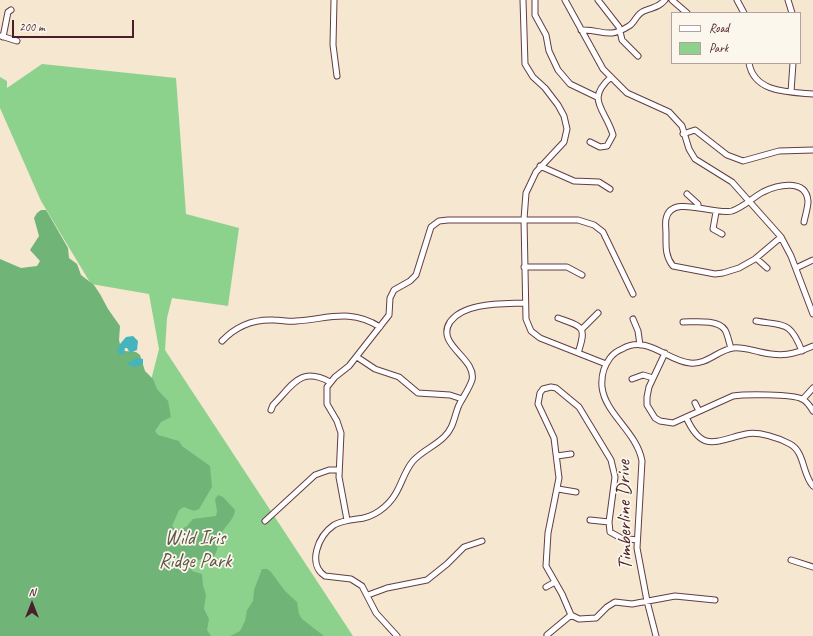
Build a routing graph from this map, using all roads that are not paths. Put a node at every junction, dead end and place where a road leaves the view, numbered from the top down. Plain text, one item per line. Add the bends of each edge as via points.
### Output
1 (334, 0) edge
2 (524, 0) edge
3 (535, 0) edge
4 (565, 0) edge
5 (598, 0) edge
6 (665, 0) edge
7 (672, 0) edge
8 (737, 0) edge
9 (788, 0) edge
10 (11, 10) dead end
11 (686, 12) edge
12 (743, 12) edge
13 (792, 12) edge
14 (581, 30) junction
15 (620, 31) junction
16 (1, 36) edge
17 (17, 41) dead end
18 (638, 56) dead end
19 (749, 64) edge
20 (793, 64) edge
21 (337, 76) dead end
22 (611, 78) junction
23 (791, 92) junction
24 (813, 94) edge
25 (597, 97) junction
26 (683, 134) junction
27 (590, 142) dead end
28 (813, 150) edge
29 (540, 166) junction
30 (610, 189) dead end
31 (687, 194) dead end
32 (750, 201) junction
33 (698, 208) junction
34 (716, 212) junction
35 (524, 219) junction
36 (804, 222) dead end
37 (722, 234) dead end
38 (781, 237) junction
39 (756, 258) junction
40 (813, 260) edge
41 (524, 267) junction
42 (767, 268) dead end
43 (796, 268) junction
44 (582, 275) dead end
45 (633, 294) dead end
46 (524, 303) junction
47 (598, 313) dead end
48 (813, 314) edge
49 (558, 318) dead end
50 (633, 319) dead end
51 (756, 321) dead end
52 (683, 322) dead end
53 (380, 327) junction
54 (582, 329) junction
55 (222, 341) dead end
56 (640, 345) junction
57 (813, 346) edge
58 (731, 348) junction
59 (802, 351) junction
60 (578, 353) junction
61 (665, 353) junction
62 (357, 357) junction
63 (606, 364) junction
64 (653, 378) junction
65 (632, 379) dead end
66 (330, 382) junction
67 (813, 388) edge
68 (462, 399) junction
69 (803, 399) junction
70 (695, 403) dead end
71 (271, 410) dead end
72 (813, 410) edge
73 (699, 411) junction
74 (686, 417) junction
75 (571, 454) dead end
76 (557, 456) junction
77 (340, 470) junction
78 (813, 486) edge
79 (558, 489) junction
80 (576, 492) dead end
81 (347, 520) junction
82 (590, 520) dead end
83 (265, 521) dead end
84 (609, 522) junction
85 (637, 540) junction
86 (482, 541) dead end
87 (791, 560) dead end
88 (813, 567) edge
89 (555, 582) junction
90 (546, 587) dead end
91 (368, 595) junction
92 (715, 600) dead end
93 (647, 601) junction
94 (571, 615) junction
95 (547, 635) edge
96 (397, 636) edge
97 (656, 636) edge

1 - 21 street via 333,45
2 - 29 street via 525,64 533,78 550,94 567,122 567,136 564,142
3 - 25 street via 535,15 546,35 549,51 558,70 570,84
4 - 14 street
5 - 15 street
6 - 15 street via 654,9 643,11 630,26
7 - 11 street
8 - 12 street
9 - 13 street
10 - 16 street via 8,12
14 - 15 street via 592,29 608,34
14 - 22 street via 596,59
15 - 18 street via 622,40
16 - 17 street
19 - 23 street via 752,73 761,83 770,88
20 - 23 street
22 - 25 street via 601,86
22 - 26 street via 627,93 669,112 682,126
23 - 24 street
25 - 27 street via 613,135 607,146 600,147
26 - 28 street via 696,130 727,156 743,161 779,151
26 - 32 street via 695,158 724,176
29 - 30 street via 574,181 599,182
29 - 35 street via 526,193
31 - 33 street via 698,204
32 - 34 street via 730,211
32 - 36 street via 768,190 796,186 804,192 807,199
32 - 38 street
33 - 34 street
33 - 39 street via 677,206 668,215 666,253 673,266 715,274 739,268
34 - 37 street via 713,229
35 - 41 street
35 - 45 street via 578,220 598,227
35 - 53 street via 442,220 436,223 429,230 416,275 393,291 390,298 390,313
38 - 39 street
38 - 43 street
39 - 42 street
40 - 43 street
41 - 44 street via 567,267
41 - 46 street
43 - 48 street
46 - 60 street via 526,322 534,333 544,340
46 - 68 street via 478,307 460,314 449,324 449,340 472,371 471,381
47 - 54 street
49 - 54 street
50 - 56 street
51 - 59 street via 791,329
52 - 58 street via 720,326 725,330
53 - 55 street via 370,320 352,316 296,321 264,320 244,324 230,332
53 - 62 street
54 - 60 street via 583,337
56 - 61 street via 654,347
56 - 63 street via 626,346 612,355
57 - 59 street
58 - 59 street via 781,355
58 - 61 street via 695,363
60 - 63 street
61 - 64 street
62 - 66 street
62 - 68 street via 375,369 399,377 418,393 450,394
63 - 85 street, Timberline Drive via 602,379 604,396 634,438 642,461
64 - 65 street via 643,374
64 - 74 street via 647,405 655,418 665,423 673,423
66 - 71 street via 315,375 302,377
66 - 77 street via 326,402 342,433
67 - 69 street
68 - 81 street via 449,432 442,440 422,452 412,463 388,504 371,516
69 - 72 street
69 - 73 street via 787,395 743,394
70 - 73 street
73 - 74 street
74 - 78 street via 696,436 709,441 720,442 747,434 757,434 791,444 799,452 807,478
75 - 76 street
76 - 79 street
76 - 84 street via 552,430 538,404 543,389 551,387 556,388 579,407 611,460 615,478
77 - 81 street
77 - 83 street via 315,475
79 - 80 street
79 - 89 street via 549,526 546,561 547,569
81 - 91 street via 335,524 328,530 317,550 315,561 325,576 351,579 362,586
82 - 84 street
84 - 85 street via 613,535
85 - 93 street, Timberline Drive via 639,565
86 - 91 street via 464,547 427,580 387,588
87 - 88 street
89 - 90 street
89 - 94 street
91 - 96 street via 376,613
92 - 93 street via 675,596
93 - 94 street via 632,604 615,602 600,616 591,619 579,619
93 - 97 street, Timberline Drive
94 - 95 street

